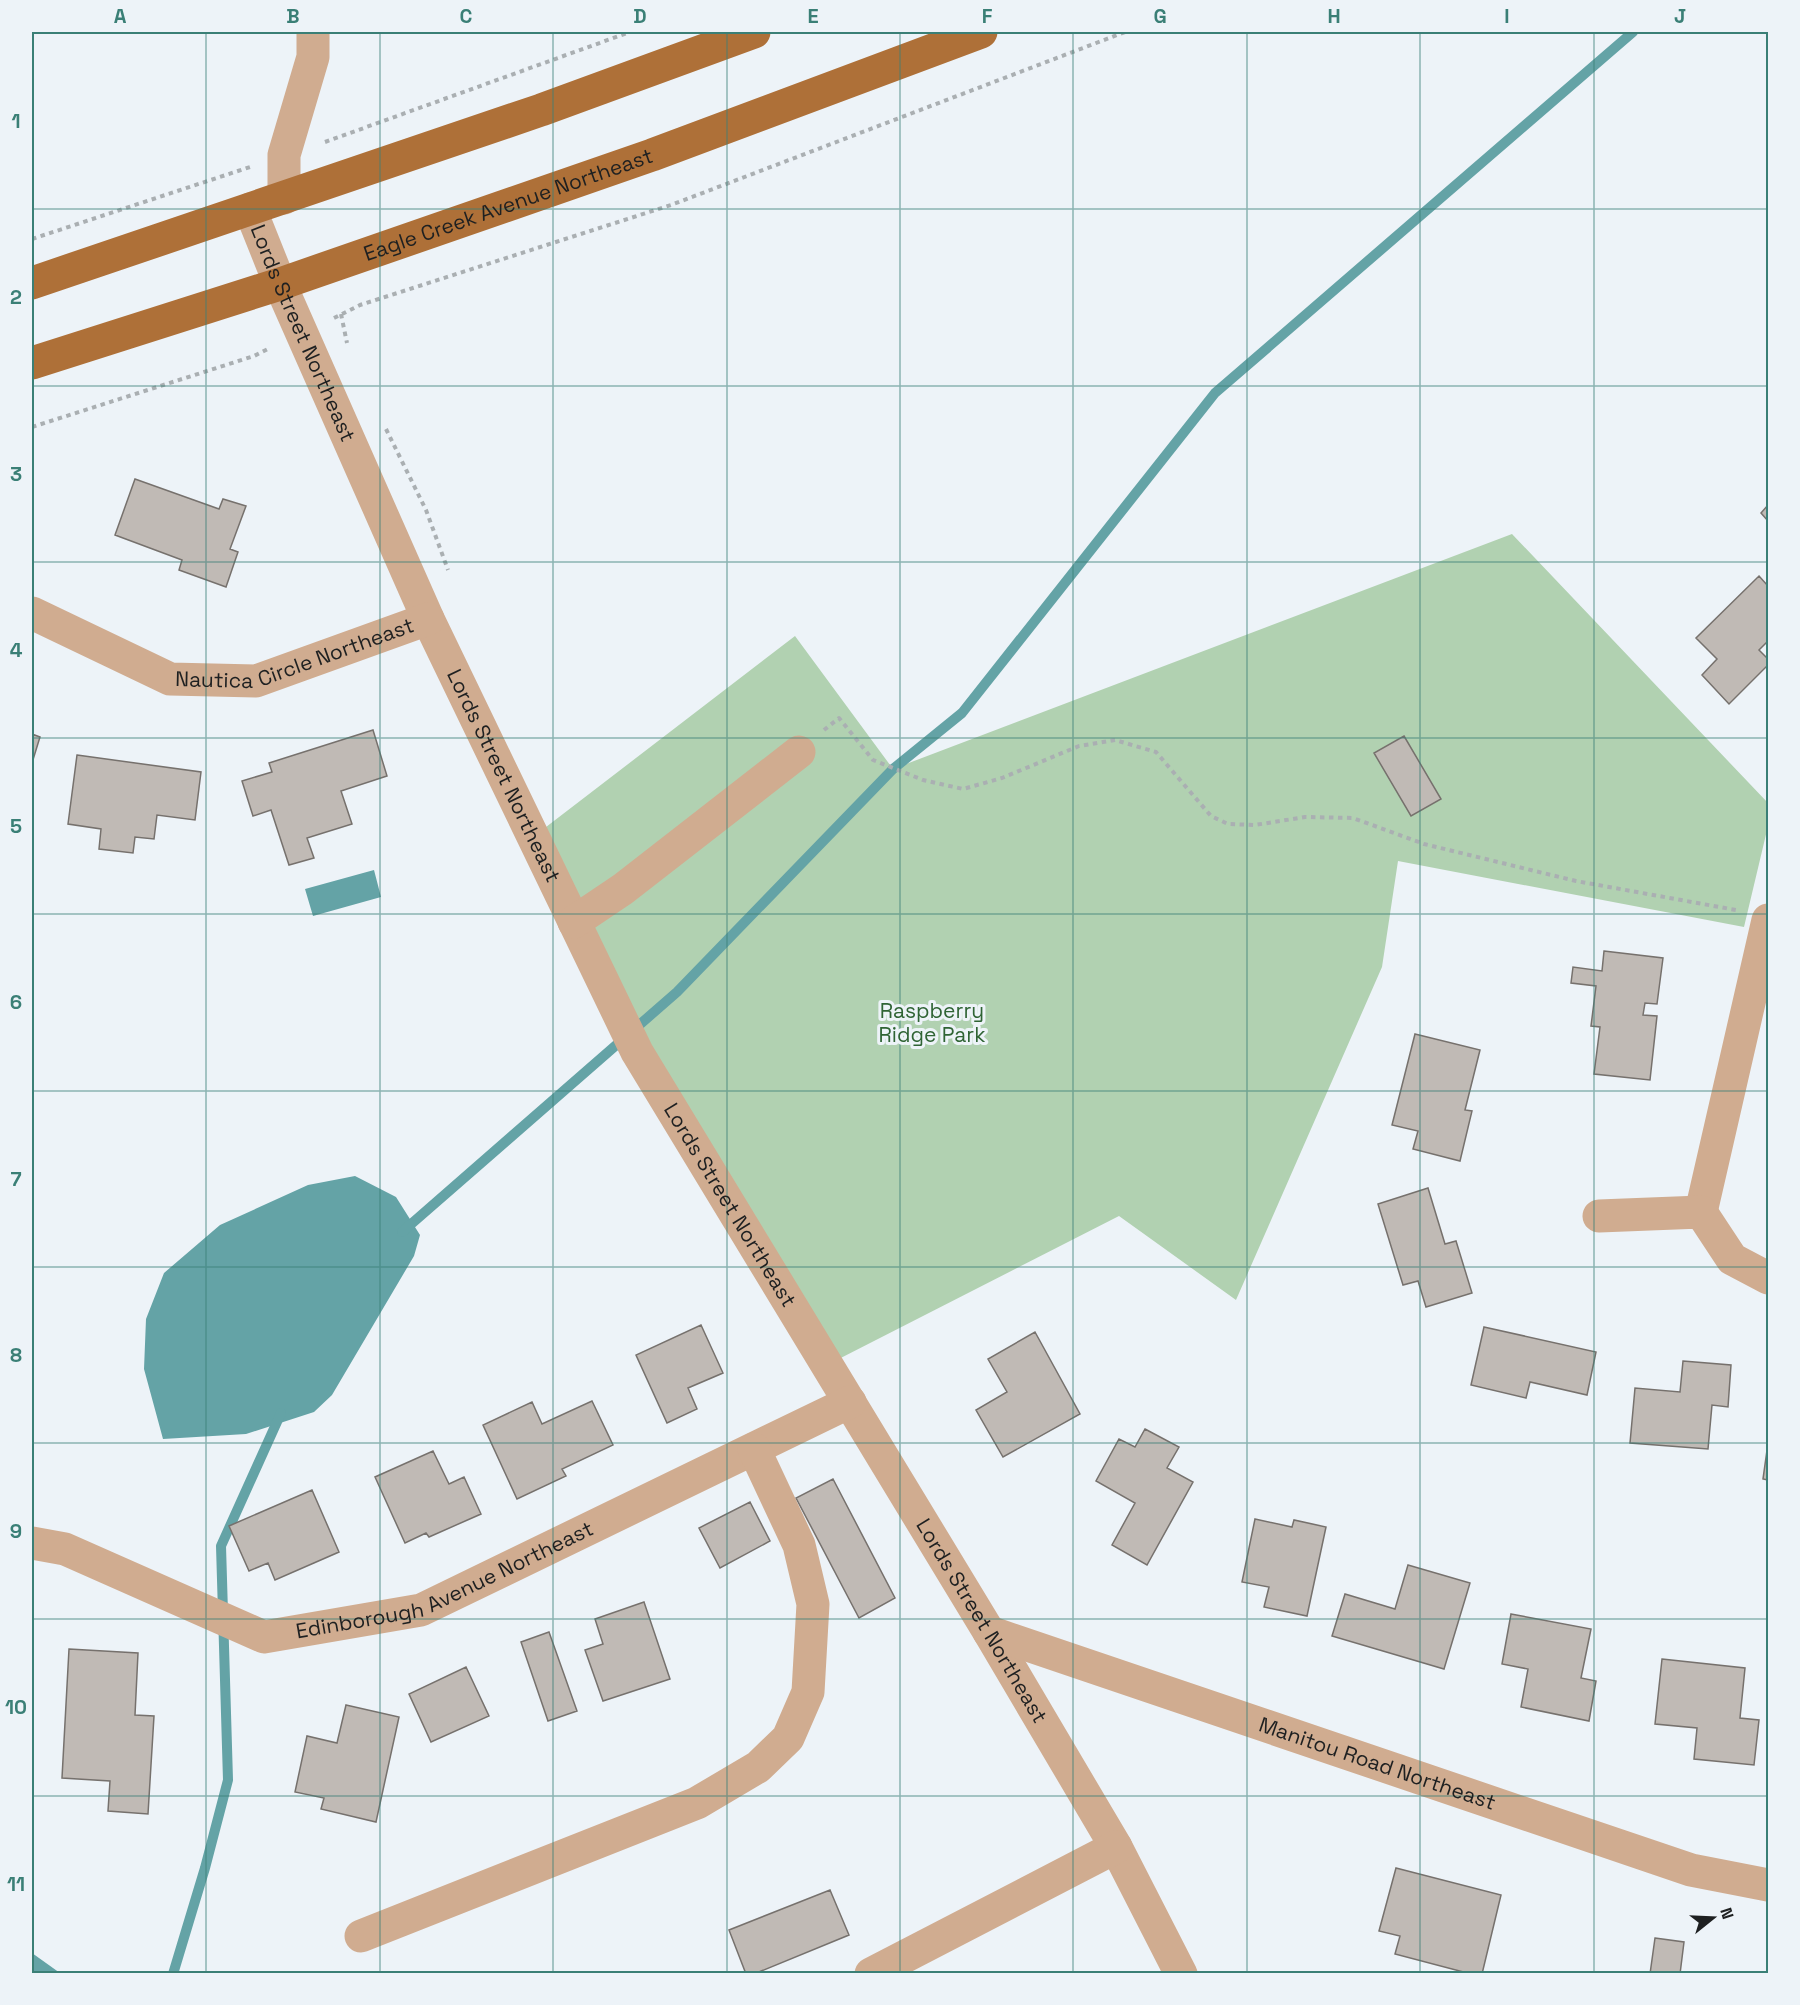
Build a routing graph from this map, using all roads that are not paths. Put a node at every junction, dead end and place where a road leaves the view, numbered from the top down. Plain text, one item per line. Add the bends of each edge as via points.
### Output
1 (313, 32) edge
2 (754, 32) edge
3 (981, 32) edge
4 (284, 198) junction
5 (250, 209) junction
6 (32, 283) edge
7 (280, 284) junction
8 (32, 363) edge
9 (32, 613) edge
10 (428, 619) junction
11 (798, 752) road end
12 (1757, 916) edge
13 (574, 922) junction
14 (1701, 1212) junction
15 (1599, 1216) dead end
16 (1768, 1278) edge
17 (850, 1402) junction
18 (754, 1449) junction
19 (32, 1543) edge
20 (989, 1632) junction
21 (1116, 1847) junction
22 (1768, 1885) edge
23 (361, 1936) dead end
24 (871, 1974) edge
25 (1181, 1974) edge

1 - 4 street via 313,57 284,155
2 - 4 main road
3 - 7 main road, Eagle Creek Avenue Northeast via 652,154
4 - 5 main road
5 - 6 main road
5 - 7 street, Lords Street Northeast
7 - 8 main road, Eagle Creek Avenue Northeast
7 - 10 street, Lords Street Northeast
9 - 10 street, Nautica Circle Northeast via 170,679 256,681
10 - 13 street, Lords Street Northeast
11 - 13 street via 623,890
12 - 14 street
13 - 17 street, Lords Street Northeast via 637,1052
14 - 15 street
14 - 16 street via 1732,1259
17 - 18 street, Edinborough Avenue Northeast
17 - 20 street, Lords Street Northeast
18 - 19 street, Edinborough Avenue Northeast via 421,1610 264,1637 65,1549
18 - 23 street via 799,1545 813,1604 808,1692 788,1738 758,1767 698,1803
20 - 21 street, Lords Street Northeast
20 - 22 street, Manitou Road Northeast via 1691,1870
21 - 24 street
21 - 25 street, Lords Street Northeast

